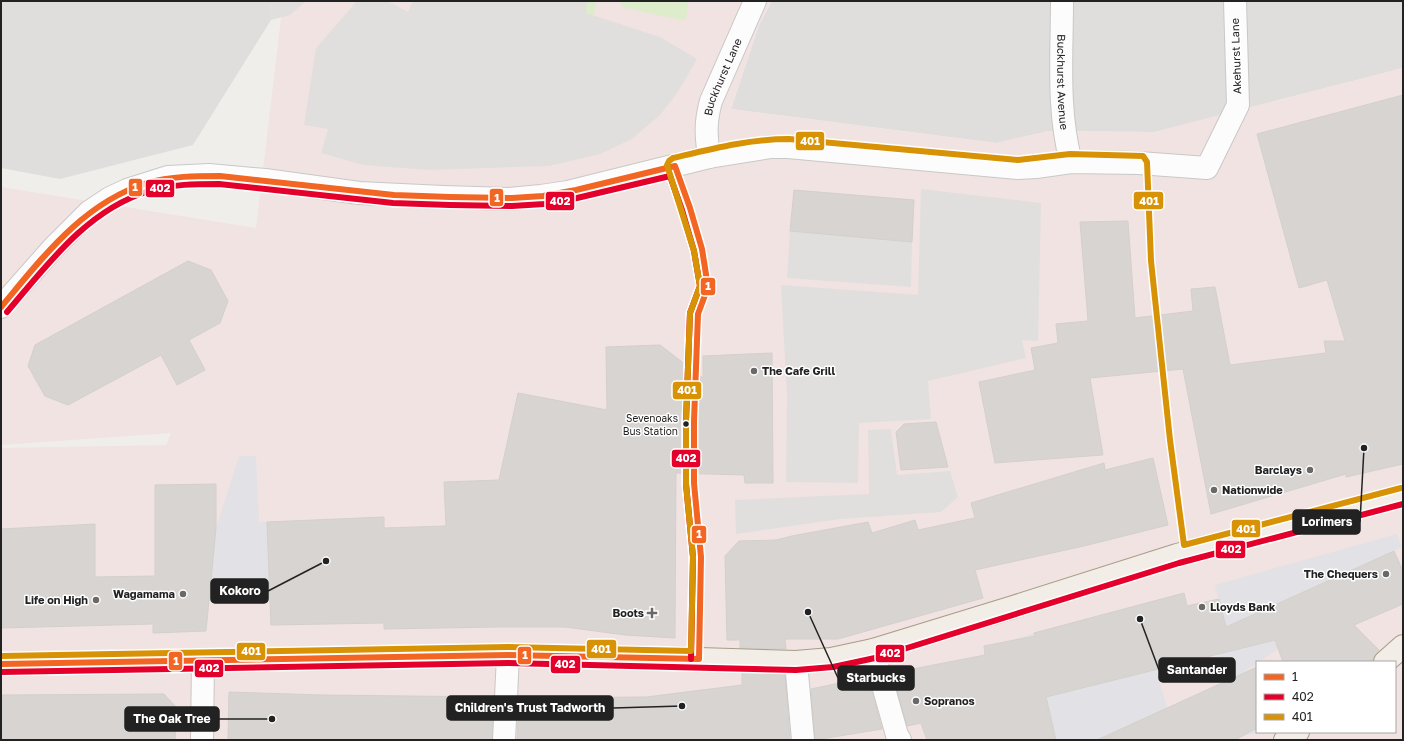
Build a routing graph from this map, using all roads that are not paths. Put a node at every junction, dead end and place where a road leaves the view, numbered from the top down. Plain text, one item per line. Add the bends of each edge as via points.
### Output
1 (755, 1) edge
2 (1062, 1) edge
3 (1235, 1) edge
4 (709, 157) junction
5 (1071, 162) junction
6 (1, 308) edge
7 (1403, 496) edge
8 (1403, 646) edge
9 (873, 650) junction
10 (508, 655) junction
11 (203, 660) junction
12 (1386, 661) edge
13 (796, 662) junction
14 (1, 664) edge
15 (1296, 733) edge
16 (202, 740) edge
17 (504, 740) edge
18 (803, 740) edge
19 (900, 740) edge
20 (1285, 740) edge

1 - 4 street, Buckhurst Lane via 711,101 706,136
2 - 5 street, Buckhurst Avenue via 1062,112 1065,141
3 - 5 street, Akehurst Lane via 1238,105 1207,168
4 - 5 street, Akehurst Lane via 771,147 788,147 1005,167 1036,167
4 - 6 street, Akehurst Lane via 568,192 509,199 366,193 209,174 168,177 127,190 90,212 54,247
7 - 9 main road via 1177,555
8 - 12 main road
9 - 13 main road via 831,659
9 - 19 street
10 - 11 main road
10 - 13 main road
10 - 17 street
11 - 14 main road
11 - 16 street
13 - 18 street
15 - 20 main road

